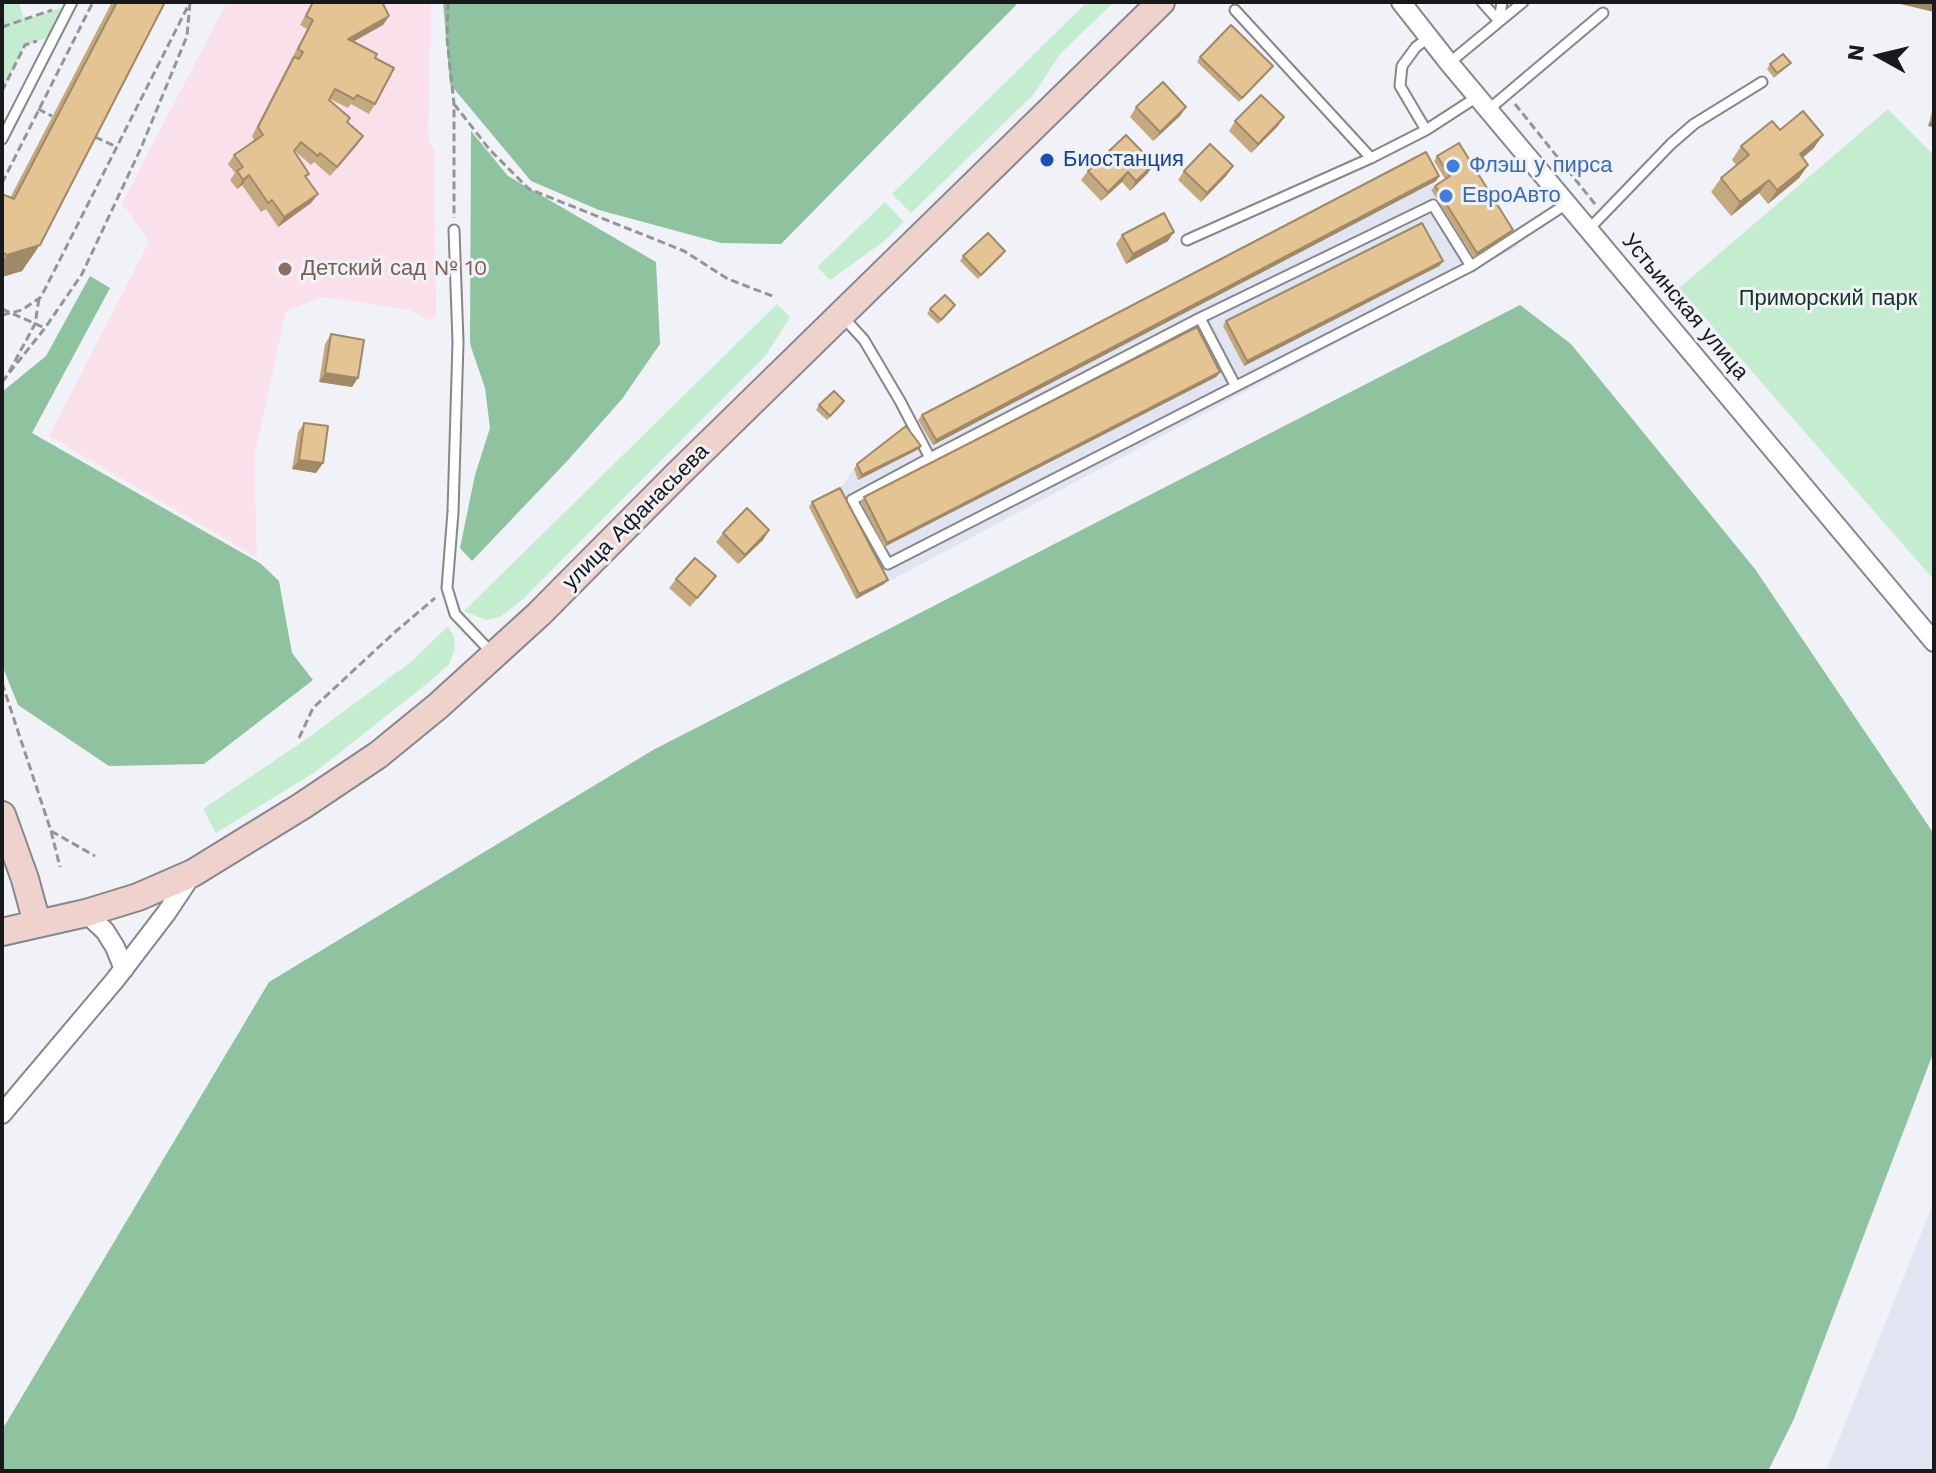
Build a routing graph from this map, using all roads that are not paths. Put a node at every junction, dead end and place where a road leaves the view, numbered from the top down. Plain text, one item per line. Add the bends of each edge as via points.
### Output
1 (1161, 2) edge
2 (1401, 2) edge
3 (1502, 2) edge
4 (1523, 2) edge
5 (72, 3) edge
6 (1484, 3) edge
7 (1235, 10) dead end
8 (1603, 13) dead end
9 (1499, 21) junction
10 (1429, 37) junction
11 (1449, 63) junction
12 (1762, 82) dead end
13 (1483, 103) junction
14 (1426, 130) junction
15 (2, 139) edge
16 (1371, 158) junction
17 (1568, 203) junction
18 (1589, 229) junction
19 (454, 230) road end
20 (1187, 240) dead end
21 (1471, 266) junction
22 (841, 314) junction
23 (1200, 318) junction
24 (1235, 385) junction
25 (930, 458) junction
26 (1934, 642) edge
27 (494, 655) junction
28 (2, 815) edge
29 (193, 873) junction
30 (86, 913) junction
31 (37, 923) junction
32 (2, 932) edge
33 (124, 969) junction
34 (2, 1114) edge

1 - 22 main road, улица Афанасьева
2 - 10 street, Устьинская улица
3 - 9 lane
4 - 9 lane
5 - 15 lane
6 - 9 lane
7 - 16 lane
8 - 13 lane via 1507,94
9 - 11 lane
10 - 11 street, Устьинская улица
10 - 14 lane via 1402,66 1400,86
11 - 13 street, Устьинская улица
12 - 18 lane via 1694,124
13 - 14 lane
13 - 17 street, Устьинская улица
14 - 16 lane
16 - 20 lane
17 - 18 street, Устьинская улица
17 - 21 lane
18 - 26 street, Устьинская улица
19 - 27 lane via 458,342 447,588 455,614
21 - 23 lane via 1433,205
21 - 24 lane
22 - 25 lane via 864,340
22 - 27 main road, улица Афанасьева
23 - 24 lane
23 - 25 lane
24 - 25 lane via 888,564 852,500
27 - 29 main road, улица Афанасьева via 378,755
28 - 31 main road
29 - 30 main road, улица Афанасьева
29 - 33 street
30 - 31 main road, улица Афанасьева
30 - 33 street via 105,931
31 - 32 main road, улица Афанасьева
33 - 34 street

